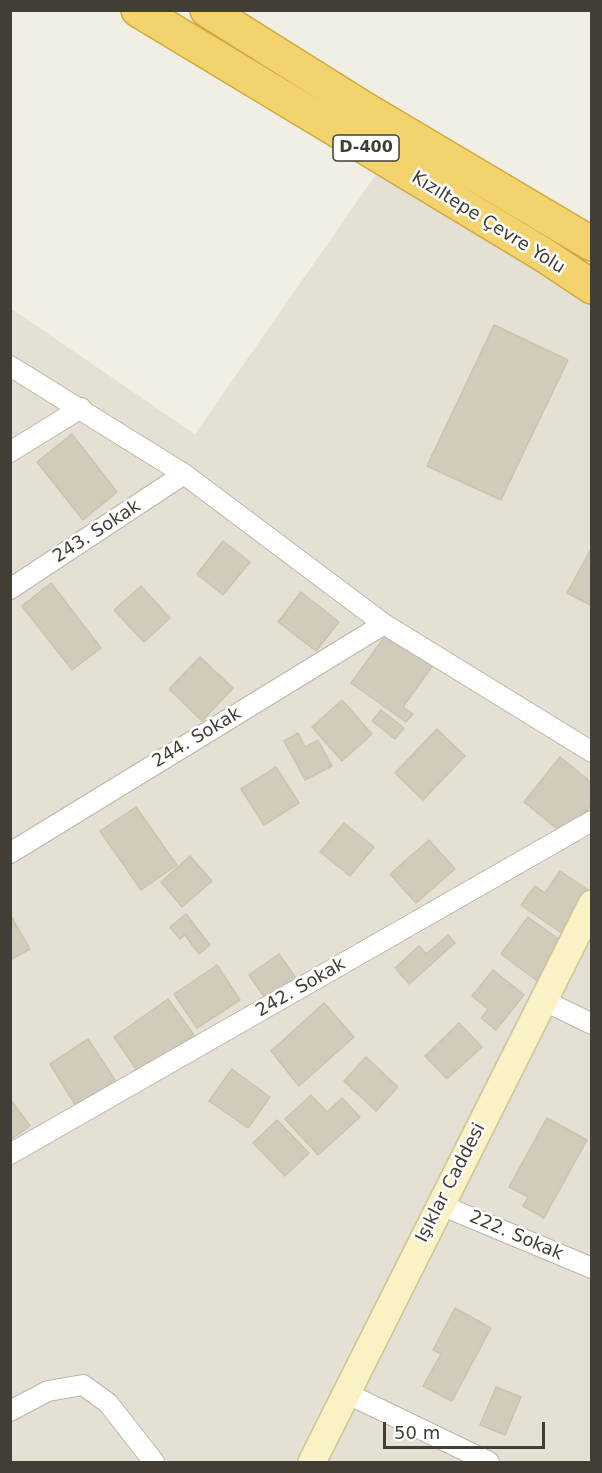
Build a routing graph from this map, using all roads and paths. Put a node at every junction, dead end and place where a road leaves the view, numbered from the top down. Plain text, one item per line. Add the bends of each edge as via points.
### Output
1 (138, 10) edge
2 (207, 10) edge
3 (591, 244) edge
4 (591, 287) edge
5 (10, 366) edge
6 (81, 408) junction
7 (10, 452) edge
8 (184, 474) junction
9 (10, 589) edge
10 (384, 624) junction
11 (591, 752) edge
12 (591, 822) edge
13 (10, 853) edge
14 (591, 904) edge
15 (543, 1000) junction
16 (591, 1024) edge
17 (10, 1154) edge
18 (441, 1205) junction
19 (591, 1268) edge
20 (346, 1393) junction
21 (10, 1411) edge
22 (154, 1462) edge
23 (312, 1462) edge
24 (489, 1462) edge

1 - 4 highway, Kızıltepe Çevre Yolu / D-400
2 - 3 highway, Kızıltepe Çevre Yolu / D-400
5 - 6 street
6 - 7 street
6 - 8 street
8 - 9 street, 243. Sokak
8 - 10 street
10 - 11 street
10 - 13 street, 244. Sokak
12 - 17 street, 242. Sokak
14 - 15 street, Işıklar Caddesi
15 - 16 street
15 - 18 street, Işıklar Caddesi
18 - 19 street, 222. Sokak
18 - 20 street, Işıklar Caddesi
20 - 23 street, Işıklar Caddesi
20 - 24 street
21 - 22 street via 48,1391 84,1384 108,1403

